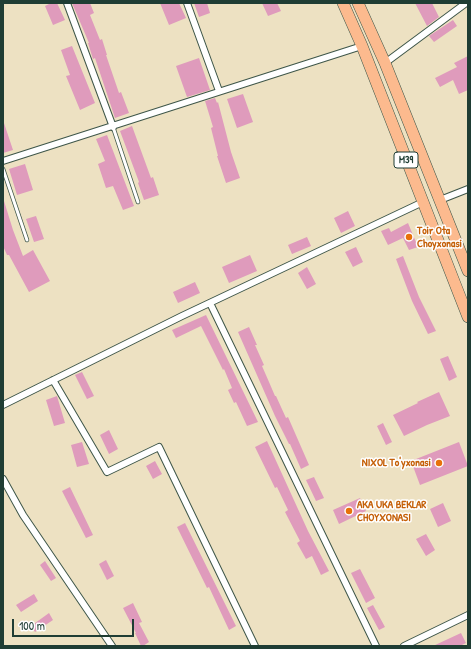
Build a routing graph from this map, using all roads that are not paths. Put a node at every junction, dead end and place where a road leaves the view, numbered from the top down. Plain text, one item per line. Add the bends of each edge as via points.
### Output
1 (67, 3) edge
2 (187, 3) edge
3 (343, 3) edge
4 (358, 3) edge
5 (466, 3) edge
6 (362, 46) junction
7 (385, 63) junction
8 (219, 91) junction
9 (383, 99) junction
10 (400, 101) junction
11 (113, 127) junction
12 (3, 161) edge
13 (3, 169) edge
14 (468, 189) edge
15 (440, 200) junction
16 (138, 202) dead end
17 (423, 202) junction
18 (27, 240) dead end
19 (468, 271) edge
20 (210, 303) junction
21 (468, 317) edge
22 (53, 380) junction
23 (3, 405) edge
24 (3, 479) edge
25 (468, 615) edge
26 (112, 646) edge
27 (255, 646) edge
28 (376, 646) edge
29 (404, 646) edge

1 - 11 street
2 - 8 street
3 - 6 highway, M39
4 - 7 highway, M39
5 - 7 street
6 - 8 street
6 - 9 highway, M39
7 - 10 highway, M39
8 - 11 street
9 - 10 highway via 389,93
9 - 17 highway, M39
10 - 15 highway, M39
11 - 12 street
11 - 16 lane
13 - 18 lane
14 - 15 street
15 - 19 highway, M39
17 - 20 street
17 - 21 highway, M39
20 - 22 street
20 - 28 street
22 - 23 street
22 - 27 street via 107,472 159,447
24 - 26 street via 23,515
25 - 29 street

